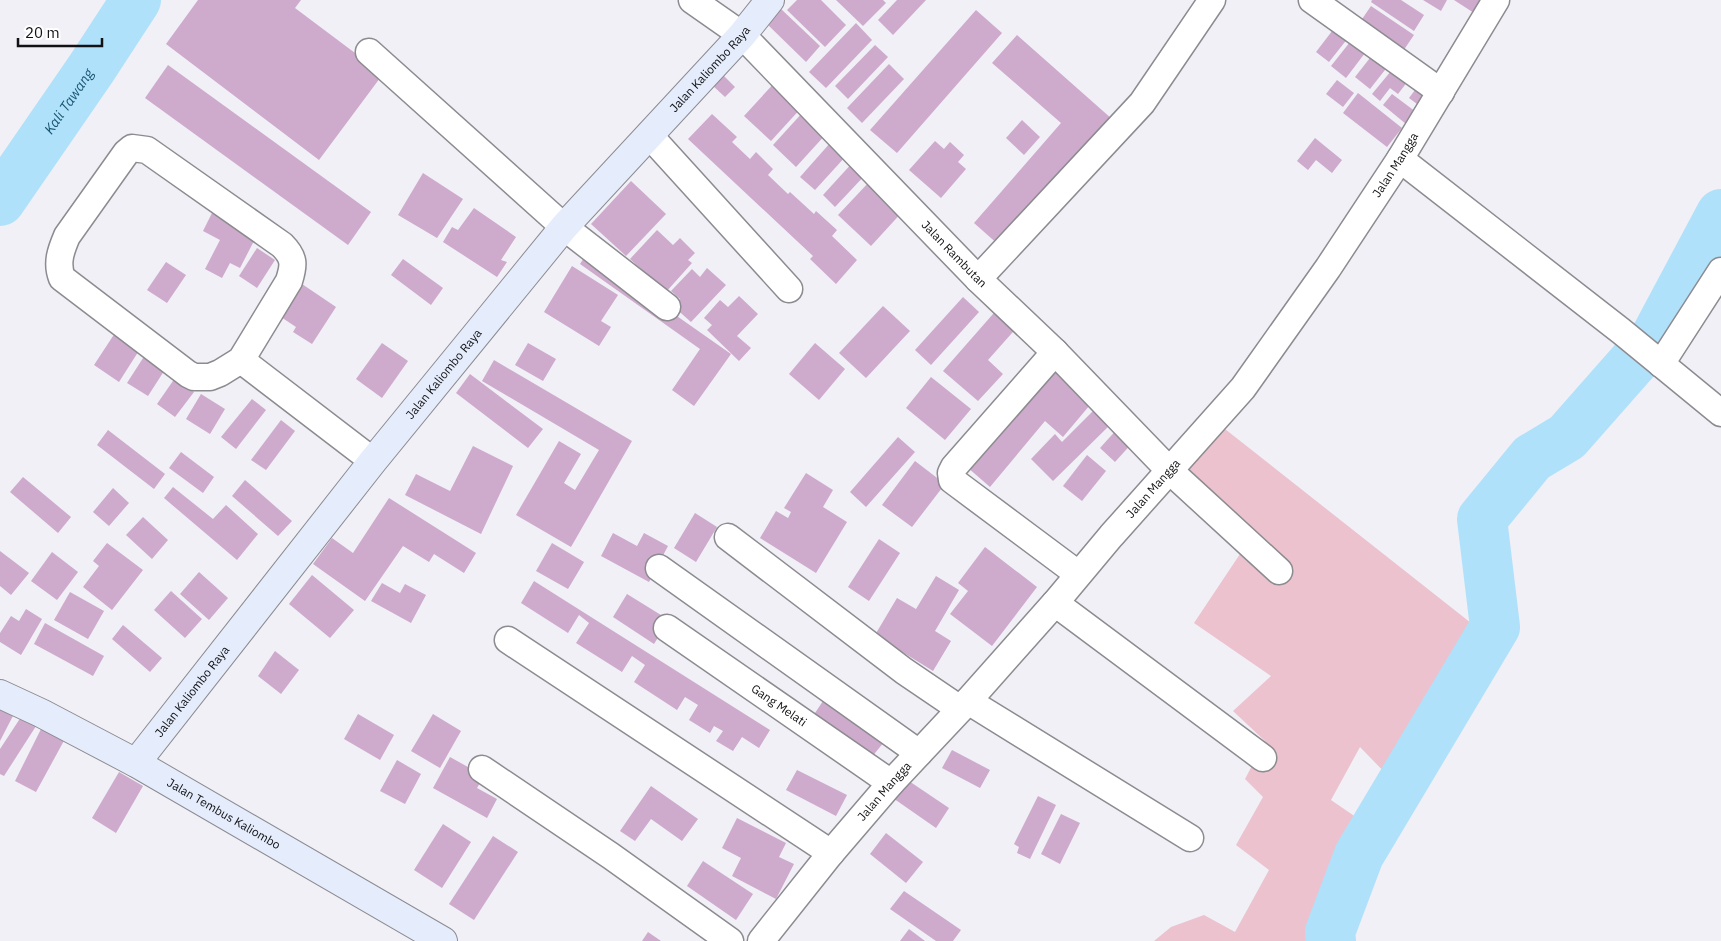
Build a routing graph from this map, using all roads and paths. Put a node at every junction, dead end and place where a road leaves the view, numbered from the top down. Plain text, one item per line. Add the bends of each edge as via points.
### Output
1 (692, 0) edge
2 (770, 0) edge
3 (1212, 0) edge
4 (1312, 0) edge
5 (1496, 0) edge
6 (742, 35) junction
7 (370, 52) dead end
8 (1441, 92) junction
9 (649, 135) junction
10 (1400, 159) junction
11 (564, 227) junction
12 (1721, 271) edge
13 (978, 279) junction
14 (789, 289) dead end
15 (667, 307) dead end
16 (1055, 352) junction
17 (241, 360) junction
18 (1665, 368) junction
19 (1721, 413) edge
20 (373, 461) junction
21 (1170, 471) junction
22 (728, 537) dead end
23 (659, 568) dead end
24 (1279, 571) dead end
25 (1078, 574) junction
26 (1055, 603) junction
27 (667, 628) dead end
28 (508, 640) dead end
29 (0, 694) edge
30 (964, 705) junction
31 (919, 753) junction
32 (1263, 758) dead end
33 (136, 763) junction
34 (482, 768) dead end
35 (891, 783) junction
36 (1190, 838) dead end
37 (831, 853) junction
38 (442, 941) edge
39 (730, 941) edge
40 (761, 941) edge

1 - 6 street, Jalan Rambutan
2 - 6 street, Jalan Kaliombo Raya
3 - 13 street via 1142,103
4 - 8 street
5 - 8 street, Jalan Mangga
6 - 9 street, Jalan Kaliombo Raya
6 - 13 street, Jalan Rambutan
7 - 11 street
8 - 10 street, Jalan Mangga
9 - 11 street, Jalan Kaliombo Raya
9 - 14 street
10 - 18 street
10 - 21 street, Jalan Mangga via 1243,388
11 - 15 street
11 - 20 street, Jalan Kaliombo Raya
12 - 18 street
13 - 16 street, Jalan Rambutan
16 - 21 street, Jalan Rambutan
16 - 25 street via 954,467 951,476 952,480
17 - 17 street via 210,377 194,378 62,278 59,260 67,236 132,148 147,150 290,253 293,269 289,281
17 - 20 street
18 - 19 street
20 - 33 street, Jalan Kaliombo Raya
21 - 24 street, Jalan Rambutan
21 - 25 street, Jalan Mangga
22 - 30 street via 904,670
23 - 31 street
25 - 26 street, Jalan Mangga
26 - 30 street, Jalan Mangga
26 - 32 street
27 - 35 street, Gang Melati
28 - 37 street
29 - 33 street, Jalan Tembus Kaliombo
30 - 31 street, Jalan Mangga
30 - 36 street
31 - 35 street, Jalan Mangga
33 - 38 street, Jalan Tembus Kaliombo
34 - 39 street
35 - 37 street, Jalan Mangga
37 - 40 street, Jalan Mangga

